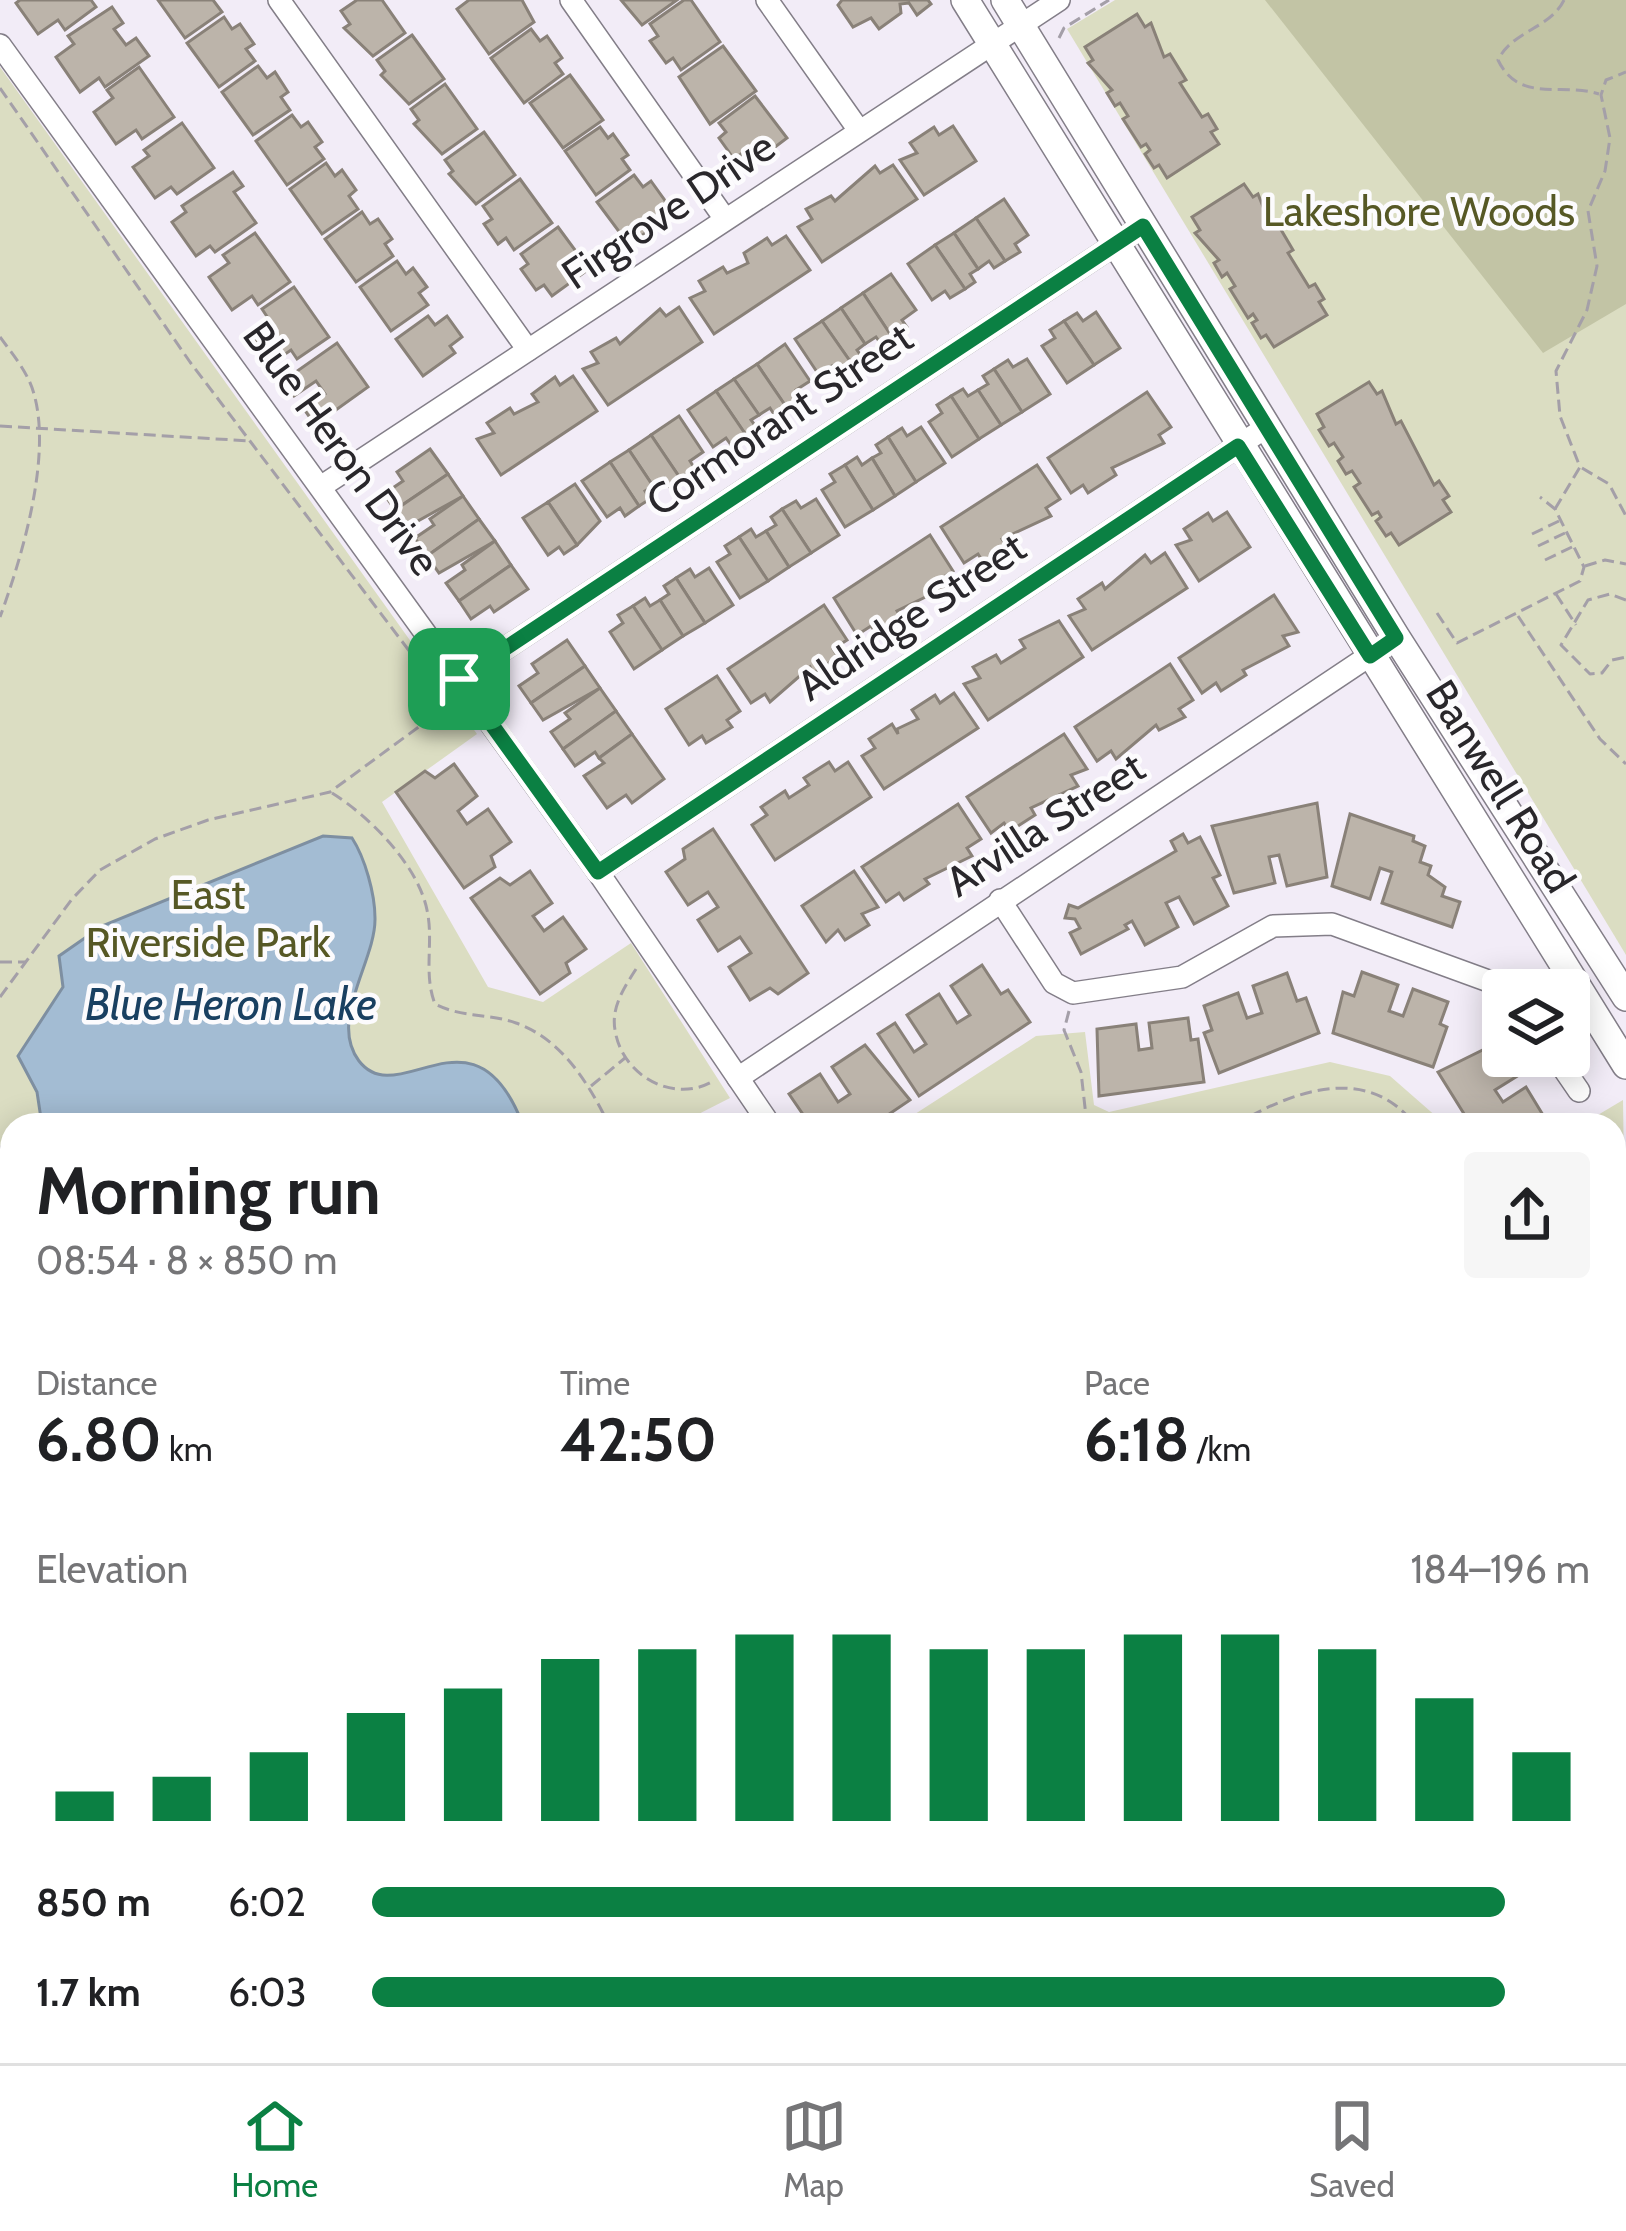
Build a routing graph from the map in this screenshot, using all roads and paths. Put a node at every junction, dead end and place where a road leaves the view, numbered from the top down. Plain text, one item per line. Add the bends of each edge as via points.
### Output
1 (279, 0) edge
2 (571, 0) edge
3 (767, 0) edge
4 (965, 0) edge
5 (1005, 0) edge
6 (1059, 0) edge
7 (1109, 0) edge
8 (1564, 0) edge
9 (1020, 25) junction
10 (992, 43) junction
11 (0, 45) edge
12 (1055, 45) dead end
13 (1626, 72) edge
14 (0, 88) edge
15 (1601, 95) junction
16 (858, 129) junction
17 (725, 219) junction
18 (1143, 226) junction
19 (1114, 244) junction
20 (0, 337) edge
21 (528, 350) junction
22 (0, 426) edge
23 (1268, 426) junction
24 (36, 430) junction
25 (253, 441) junction
26 (1238, 446) junction
27 (1580, 467) junction
28 (322, 486) junction
29 (1540, 497) dead end
30 (1555, 509) junction
31 (1626, 516) edge
32 (1560, 520) junction
33 (1566, 532) junction
34 (1532, 534) dead end
35 (1538, 546) dead end
36 (1574, 546) junction
37 (1545, 560) dead end
38 (1626, 564) edge
39 (1584, 566) junction
40 (1555, 593) junction
41 (1626, 600) edge
42 (1437, 613) dead end
43 (1516, 613) junction
44 (0, 616) edge
45 (1576, 625) junction
46 (1396, 638) junction
47 (1370, 656) junction
48 (1626, 657) edge
49 (457, 689) junction
50 (437, 714) junction
51 (1626, 764) edge
52 (330, 792) junction
53 (598, 872) junction
54 (1000, 900) junction
55 (654, 954) junction
56 (0, 962) edge
57 (27, 962) junction
58 (1482, 978) edge
59 (1073, 993) junction
60 (1626, 997) edge
61 (0, 998) edge
62 (627, 1057) junction
63 (1626, 1065) edge
64 (735, 1074) junction
65 (1570, 1077) edge
66 (590, 1086) junction
67 (1579, 1090) dead end
68 (603, 1113) edge
69 (762, 1113) edge
70 (1086, 1113) edge
71 (1259, 1113) edge
72 (1400, 1113) edge

1 - 21 street
2 - 17 street
3 - 16 street
4 - 10 main road, Banwell Road
5 - 9 main road, Banwell Road
6 - 9 street, Firgrove Drive
7 - 12 path via 1064,28
8 - 15 path via 1507,43 1498,60 1506,77 1529,90
9 - 10 street, Firgrove Drive
9 - 18 main road, Banwell Road
10 - 16 street, Firgrove Drive
10 - 19 main road, Banwell Road
11 - 28 street, Blue Heron Drive
13 - 15 path via 1606,80
14 - 25 path
15 - 27 path via 1610,138 1588,211 1597,266 1587,310 1556,371 1560,416
16 - 17 street, Firgrove Drive
17 - 21 street, Firgrove Drive
18 - 19 street, Cormorant Street
18 - 23 main road, Banwell Road
19 - 26 main road, Banwell Road
19 - 49 street, Cormorant Street
20 - 24 path via 35,397
21 - 28 street, Firgrove Drive
22 - 24 path
23 - 26 street, Aldridge Street
23 - 46 main road, Banwell Road
24 - 25 path
24 - 44 path via 29,523
25 - 50 path via 428,677
26 - 47 main road, Banwell Road
26 - 53 street, Aldridge Street
27 - 30 path
27 - 31 path via 1602,476
28 - 49 street, Blue Heron Drive
29 - 30 path
30 - 32 path
32 - 33 path
32 - 34 path
33 - 35 path
33 - 36 path
36 - 37 path
36 - 39 path
38 - 39 path
39 - 40 path via 1580,580
40 - 43 path
40 - 45 path
41 - 45 path via 1594,596
42 - 43 path via 1457,643
43 - 51 path via 1600,739
45 - 48 path via 1561,645 1585,671 1602,673
46 - 47 street, Arvilla Street
46 - 60 main road, Banwell Road
47 - 54 street, Arvilla Street
47 - 63 main road, Banwell Road
49 - 50 path
49 - 53 street, Blue Heron Drive
50 - 52 path
52 - 57 path via 155,838 100,870
52 - 66 path via 408,867 427,906 435,1004 458,1016 516,1023 555,1046
53 - 55 street, Blue Heron Drive
54 - 59 street via 1054,983
54 - 64 street, Arvilla Street
55 - 62 path via 618,999 614,1029
55 - 64 street, Blue Heron Drive
56 - 57 path
57 - 61 path
58 - 59 street via 1332,924 1273,926 1182,977
59 - 70 path via 1064,1030 1082,1072
62 - 64 path via 668,1091
62 - 66 path
64 - 69 street, Blue Heron Drive
65 - 67 street
66 - 68 path
71 - 72 path via 1306,1089 1338,1087 1378,1095

